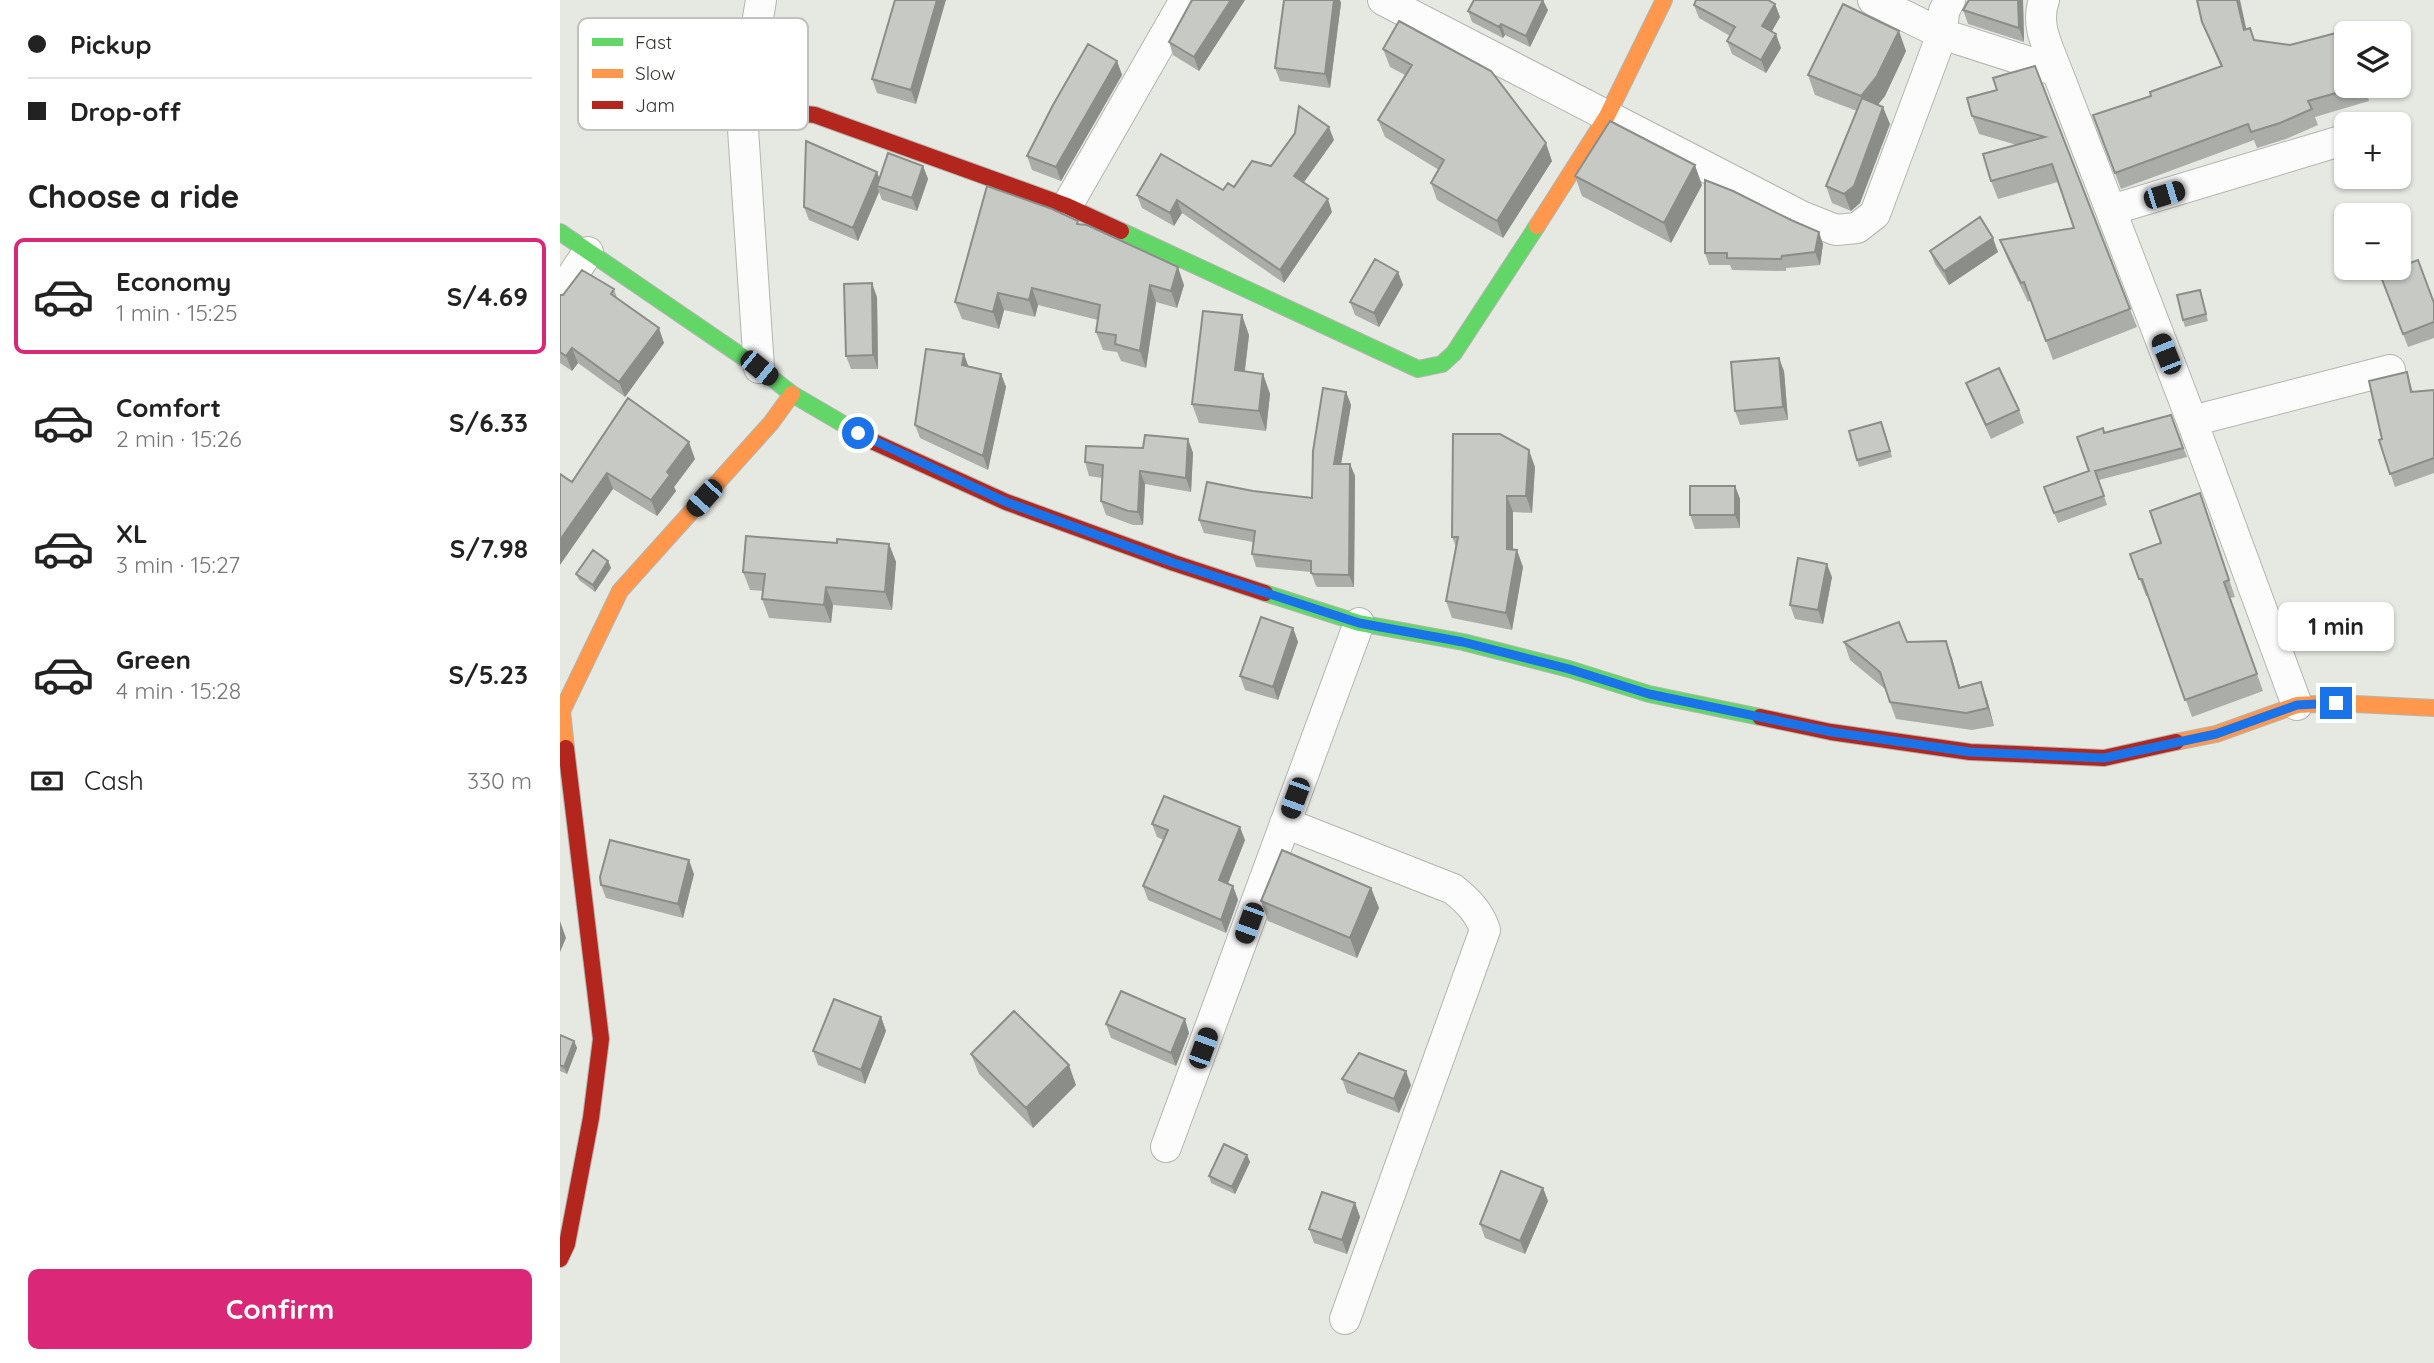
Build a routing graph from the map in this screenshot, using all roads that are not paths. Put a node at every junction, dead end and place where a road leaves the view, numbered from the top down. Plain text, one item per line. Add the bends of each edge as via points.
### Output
1 (761, 0) edge
2 (1185, 0) edge
3 (1383, 0) edge
4 (1664, 0) edge
5 (1872, 0) edge
6 (1950, 0) edge
7 (2044, 0) edge
8 (758, 18) edge
9 (1942, 34) junction
10 (2057, 71) junction
11 (808, 115) edge
12 (1607, 116) junction
13 (743, 130) edge
14 (2334, 143) edge
15 (1068, 206) junction
16 (2111, 210) junction
17 (560, 232) edge
18 (588, 252) junction
19 (560, 294) edge
20 (759, 368) junction
21 (2390, 370) dead end
22 (792, 394) junction
23 (2192, 421) junction
24 (1359, 623) junction
25 (2297, 705) junction
26 (2434, 708) edge
27 (561, 714) edge
28 (1285, 823) junction
29 (1166, 1147) dead end
30 (569, 1181) edge
31 (560, 1259) edge
32 (1345, 1320) dead end

1 - 8 street
2 - 15 street
3 - 12 street
4 - 12 street
5 - 9 street
6 - 9 street
7 - 10 street via 2040,24
9 - 10 street
9 - 12 street via 1875,214 1857,228 1836,230 1803,216
10 - 16 street
11 - 15 street
12 - 15 street via 1454,354 1438,366 1419,369
13 - 20 street
14 - 16 street
16 - 23 street
17 - 18 street
18 - 19 street
18 - 20 street
20 - 22 street
21 - 23 street
22 - 24 street via 858,433 1006,502
22 - 27 street via 620,591
23 - 25 street
24 - 25 street via 1463,642 1662,697 1832,732 1970,752 2104,758 2216,734
24 - 28 street
25 - 26 street
27 - 30 street via 601,1039 591,1118
28 - 29 street
28 - 32 street via 1453,889 1480,916 1485,930
30 - 31 street via 567,1244

